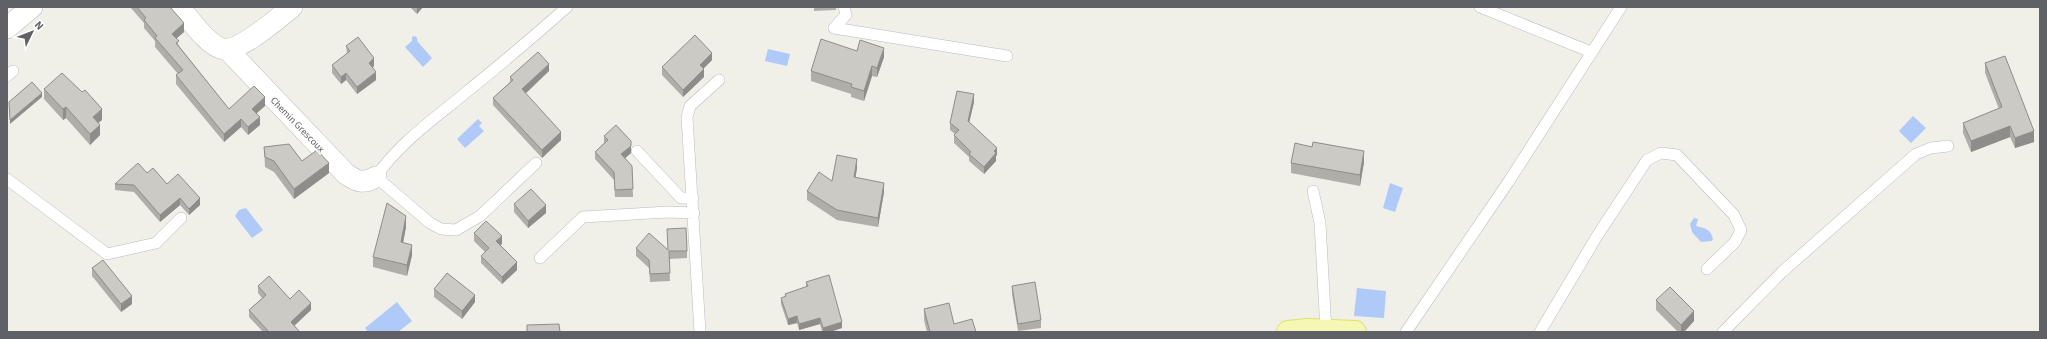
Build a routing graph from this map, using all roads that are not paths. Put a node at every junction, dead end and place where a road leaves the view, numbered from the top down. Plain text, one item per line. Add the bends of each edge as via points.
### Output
1 (32, 7) edge
2 (179, 7) edge
3 (292, 7) edge
4 (567, 7) edge
5 (844, 7) edge
6 (1480, 7) edge
7 (1620, 7) edge
8 (7, 28) edge
9 (227, 49) junction
10 (1591, 52) junction
11 (1007, 56) dead end
12 (719, 80) dead end
13 (1948, 146) dead end
14 (637, 151) dead end
15 (536, 163) dead end
16 (376, 177) junction
17 (7, 179) edge
18 (1313, 191) dead end
19 (693, 198) junction
20 (694, 213) junction
21 (181, 218) dead end
22 (540, 258) dead end
23 (1707, 270) dead end
24 (1326, 331) junction
25 (700, 332) edge
26 (1288, 332) edge
27 (1355, 332) edge
28 (1406, 332) edge
29 (1540, 332) edge
30 (1723, 332) edge

1 - 8 street
2 - 9 street, Chemin Grescoux via 209,41
3 - 9 street via 240,46
4 - 16 lane via 519,50 426,125
5 - 11 lane via 846,15 834,28
6 - 10 lane
7 - 10 lane
9 - 16 street, Chemin Grescoux via 346,174 356,181 367,182
10 - 28 lane via 1509,181
12 - 19 lane via 690,106 687,117
13 - 30 lane via 1931,148 1916,154 1782,272
14 - 19 lane via 681,198
15 - 16 lane via 480,216 456,230 441,229 430,223
17 - 21 lane via 107,254 156,243
18 - 24 lane via 1320,223
19 - 20 lane
20 - 22 lane via 582,217
20 - 25 lane
23 - 29 lane via 1735,242 1741,230 1734,215 1677,155 1661,153 1647,160 1597,236
24 - 26 main road
24 - 27 main road

